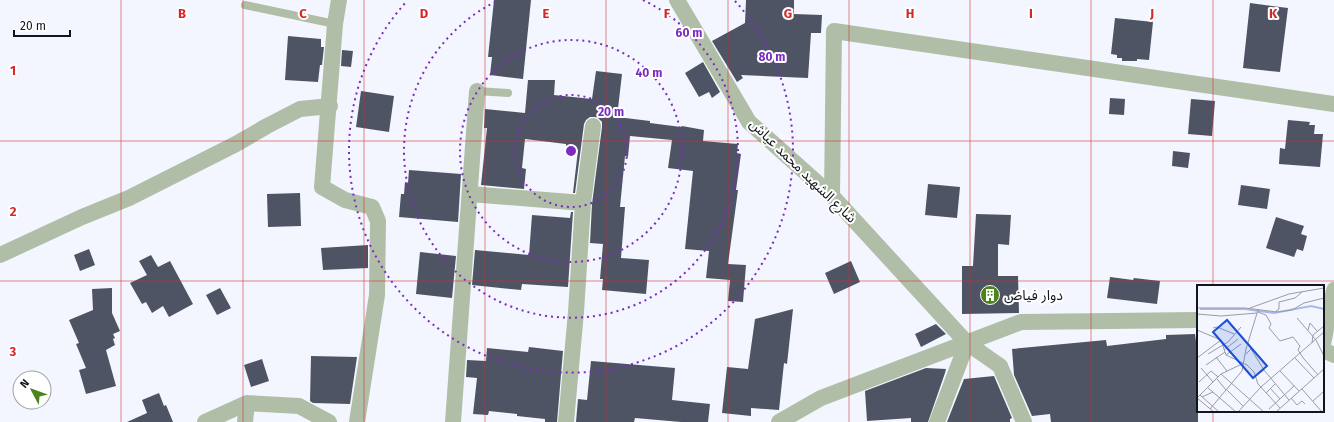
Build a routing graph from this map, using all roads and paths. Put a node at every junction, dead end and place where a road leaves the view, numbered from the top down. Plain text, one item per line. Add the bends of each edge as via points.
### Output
1 (339, 0) edge
2 (677, 0) edge
3 (245, 5) dead end
4 (335, 24) junction
5 (477, 91) joint
6 (508, 93) dead end
7 (1334, 104) edge
8 (330, 106) junction
9 (593, 126) dead end
10 (470, 194) junction
11 (832, 196) junction
12 (583, 204) junction
13 (0, 255) edge
14 (1334, 290) edge
15 (1197, 320) edge
16 (1324, 339) edge
17 (967, 343) junction
18 (1324, 350) edge
19 (1334, 354) edge
20 (247, 403) junction
21 (205, 422) edge
22 (245, 422) edge
23 (329, 422) edge
24 (357, 422) edge
25 (453, 422) edge
26 (566, 422) edge
27 (779, 422) edge
28 (937, 422) edge
29 (1024, 422) edge

1 - 4 street
2 - 11 street, شارع الشهيد محمد عياش via 749,122
3 - 4 lane
4 - 8 street
5 - 6 lane
5 - 10 street
7 - 11 street via 834,31
8 - 13 street via 300,109 129,198
8 - 24 street via 322,187 345,200 372,207 378,221 377,295
9 - 12 street
10 - 12 street
10 - 25 street
11 - 17 street, شارع الشهيد محمد عياش
12 - 26 street
14 - 16 street
15 - 17 street via 1021,322
17 - 27 street via 821,398
17 - 28 street
17 - 29 street, شارع الشهيد محمد عياش via 1000,366
18 - 19 street
20 - 21 street
20 - 22 street
20 - 23 street via 299,406

